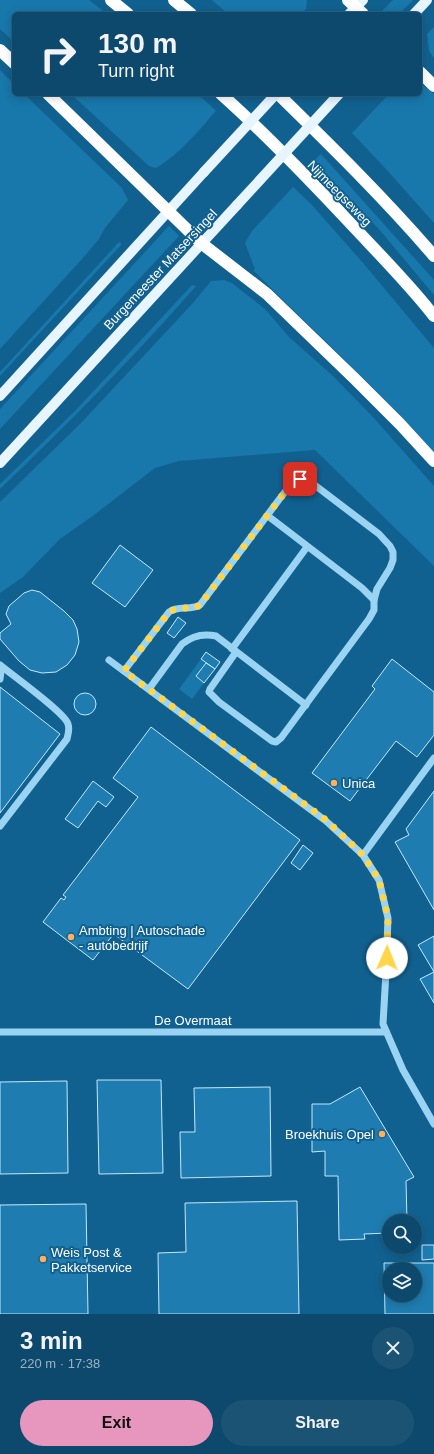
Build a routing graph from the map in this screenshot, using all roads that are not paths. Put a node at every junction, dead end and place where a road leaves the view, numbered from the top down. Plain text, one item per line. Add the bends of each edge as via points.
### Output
1 (111, 0) edge
2 (174, 0) edge
3 (427, 0) edge
4 (126, 12) edge
5 (188, 12) edge
6 (416, 12) edge
7 (0, 50) edge
8 (12, 61) edge
9 (422, 74) edge
10 (434, 86) edge
11 (50, 96) edge
12 (223, 96) edge
13 (275, 96) edge
14 (279, 96) edge
15 (337, 96) edge
16 (169, 211) junction
17 (202, 242) junction
18 (434, 256) edge
19 (434, 316) edge
20 (0, 396) edge
21 (434, 461) edge
22 (0, 463) edge
23 (268, 516) junction
24 (307, 547) junction
25 (374, 600) junction
26 (234, 650) junction
27 (109, 660) dead end
28 (0, 667) edge
29 (124, 671) junction
30 (0, 679) edge
31 (149, 689) junction
32 (306, 705) junction
33 (434, 758) edge
34 (0, 826) edge
35 (363, 855) junction
36 (0, 1032) edge
37 (386, 1032) junction
38 (434, 1124) edge

1 - 4 highway
2 - 5 highway
3 - 6 main road
7 - 8 highway
9 - 10 highway
11 - 16 highway
12 - 19 highway, Nijmeegseweg via 323,194 416,293
13 - 16 main road, bridge
14 - 18 highway, Nijmeegseweg via 353,167
15 - 17 main road, Burgemeester Matsersingel, bridge
16 - 17 highway
16 - 20 main road
17 - 21 highway via 267,294 361,384
17 - 22 main road, Burgemeester Matsersingel
23 - 24 street
23 - 25 street via 290,487 304,478 379,534 390,546 393,560 377,589
23 - 29 street via 200,605 195,608 176,608 169,612
24 - 25 street
24 - 26 street
25 - 32 street via 374,610 369,619
26 - 31 street via 210,634 188,639
26 - 32 street
26 - 32 street via 210,689 211,696 276,742
27 - 29 street
28 - 30 street
28 - 34 street via 65,718 69,732 67,739
29 - 31 street
31 - 35 street via 326,820
33 - 35 street
35 - 37 street via 379,880 388,918 383,1024
36 - 37 street, De Overmaat
37 - 38 street via 403,1070

